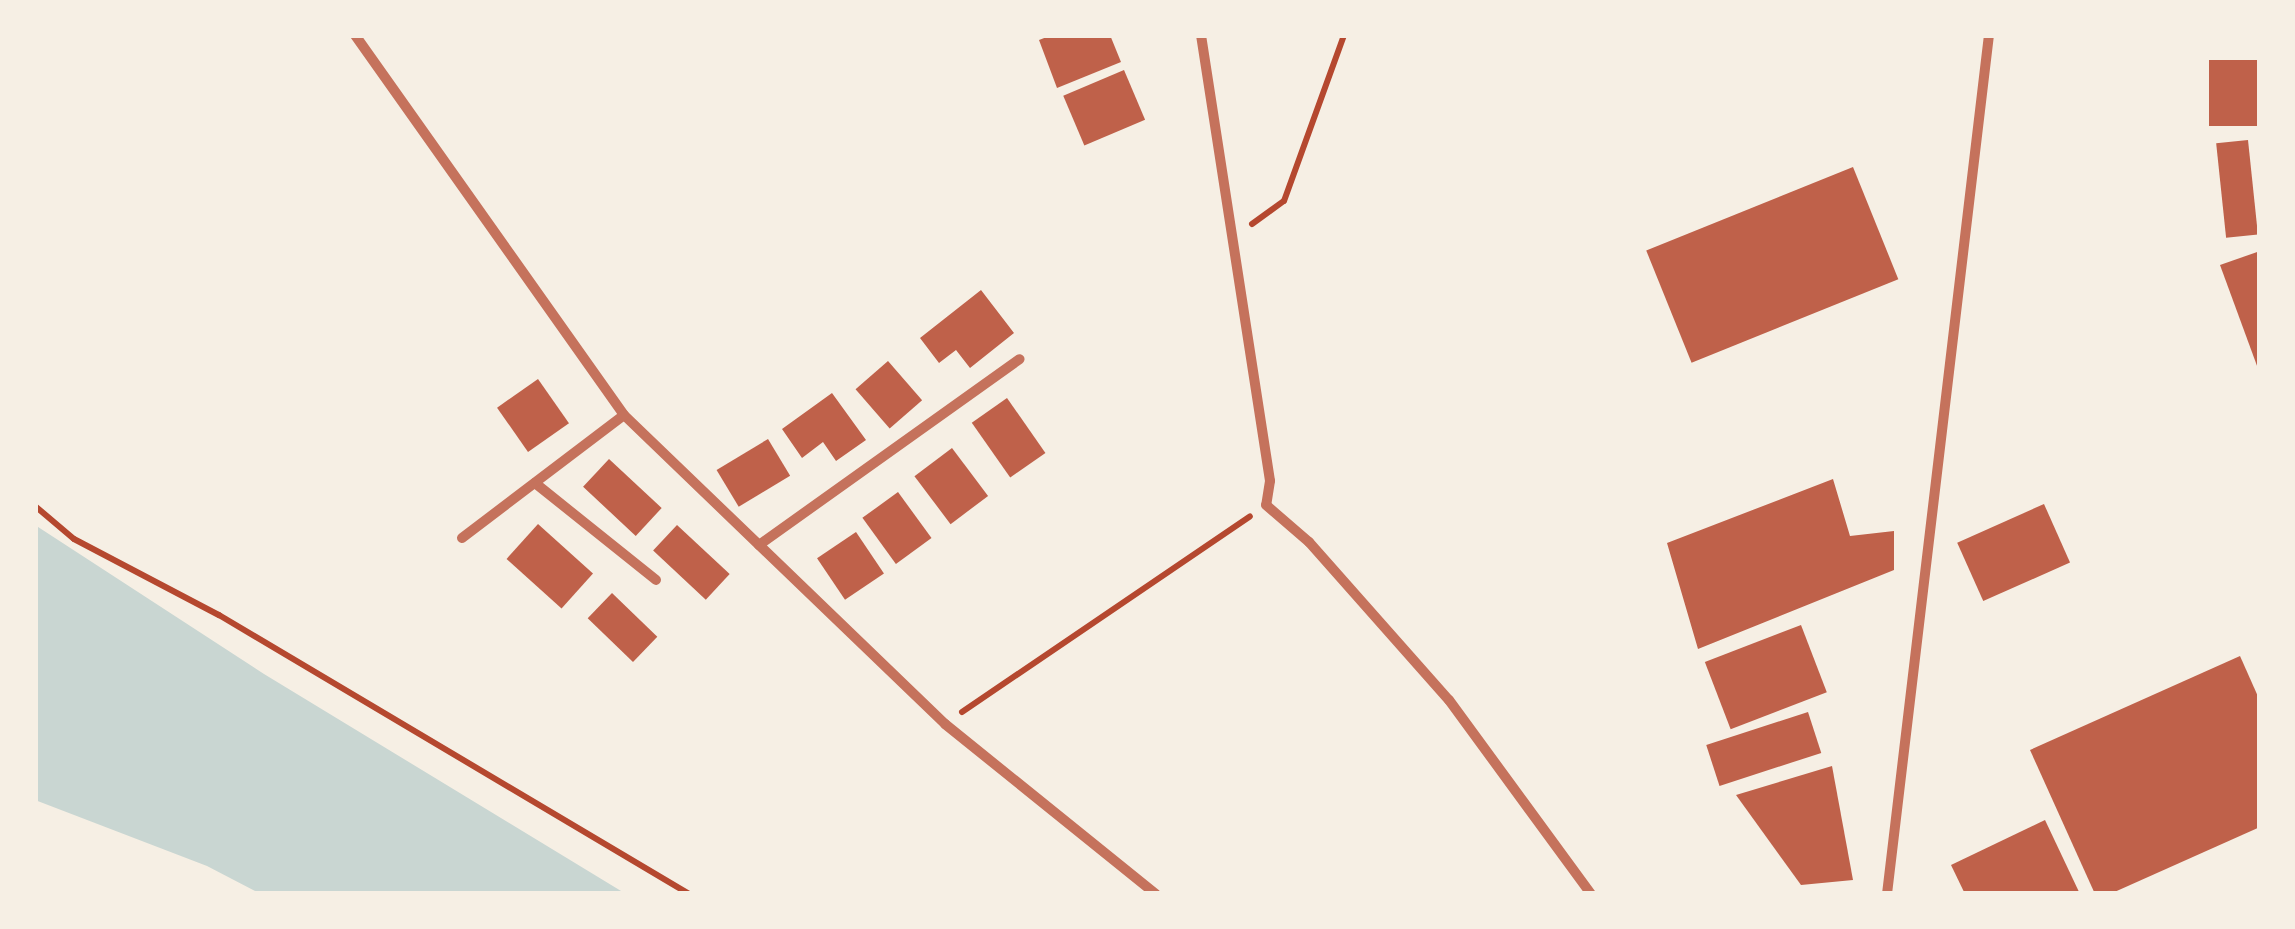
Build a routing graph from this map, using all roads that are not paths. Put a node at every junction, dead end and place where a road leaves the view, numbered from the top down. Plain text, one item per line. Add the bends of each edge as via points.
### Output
1 (355, 35) edge
2 (1200, 35) edge
3 (1989, 35) edge
4 (1020, 359) dead end
5 (624, 415) junction
6 (535, 482) junction
7 (462, 538) dead end
8 (759, 545) junction
9 (656, 580) dead end
10 (1156, 894) edge
11 (1592, 894) edge
12 (1887, 894) edge

1 - 5 street
2 - 11 street via 1270,481 1266,505 1309,542 1448,700
3 - 12 street
4 - 8 street
5 - 6 street
5 - 8 street
6 - 7 street
6 - 9 street
8 - 10 street via 945,724

